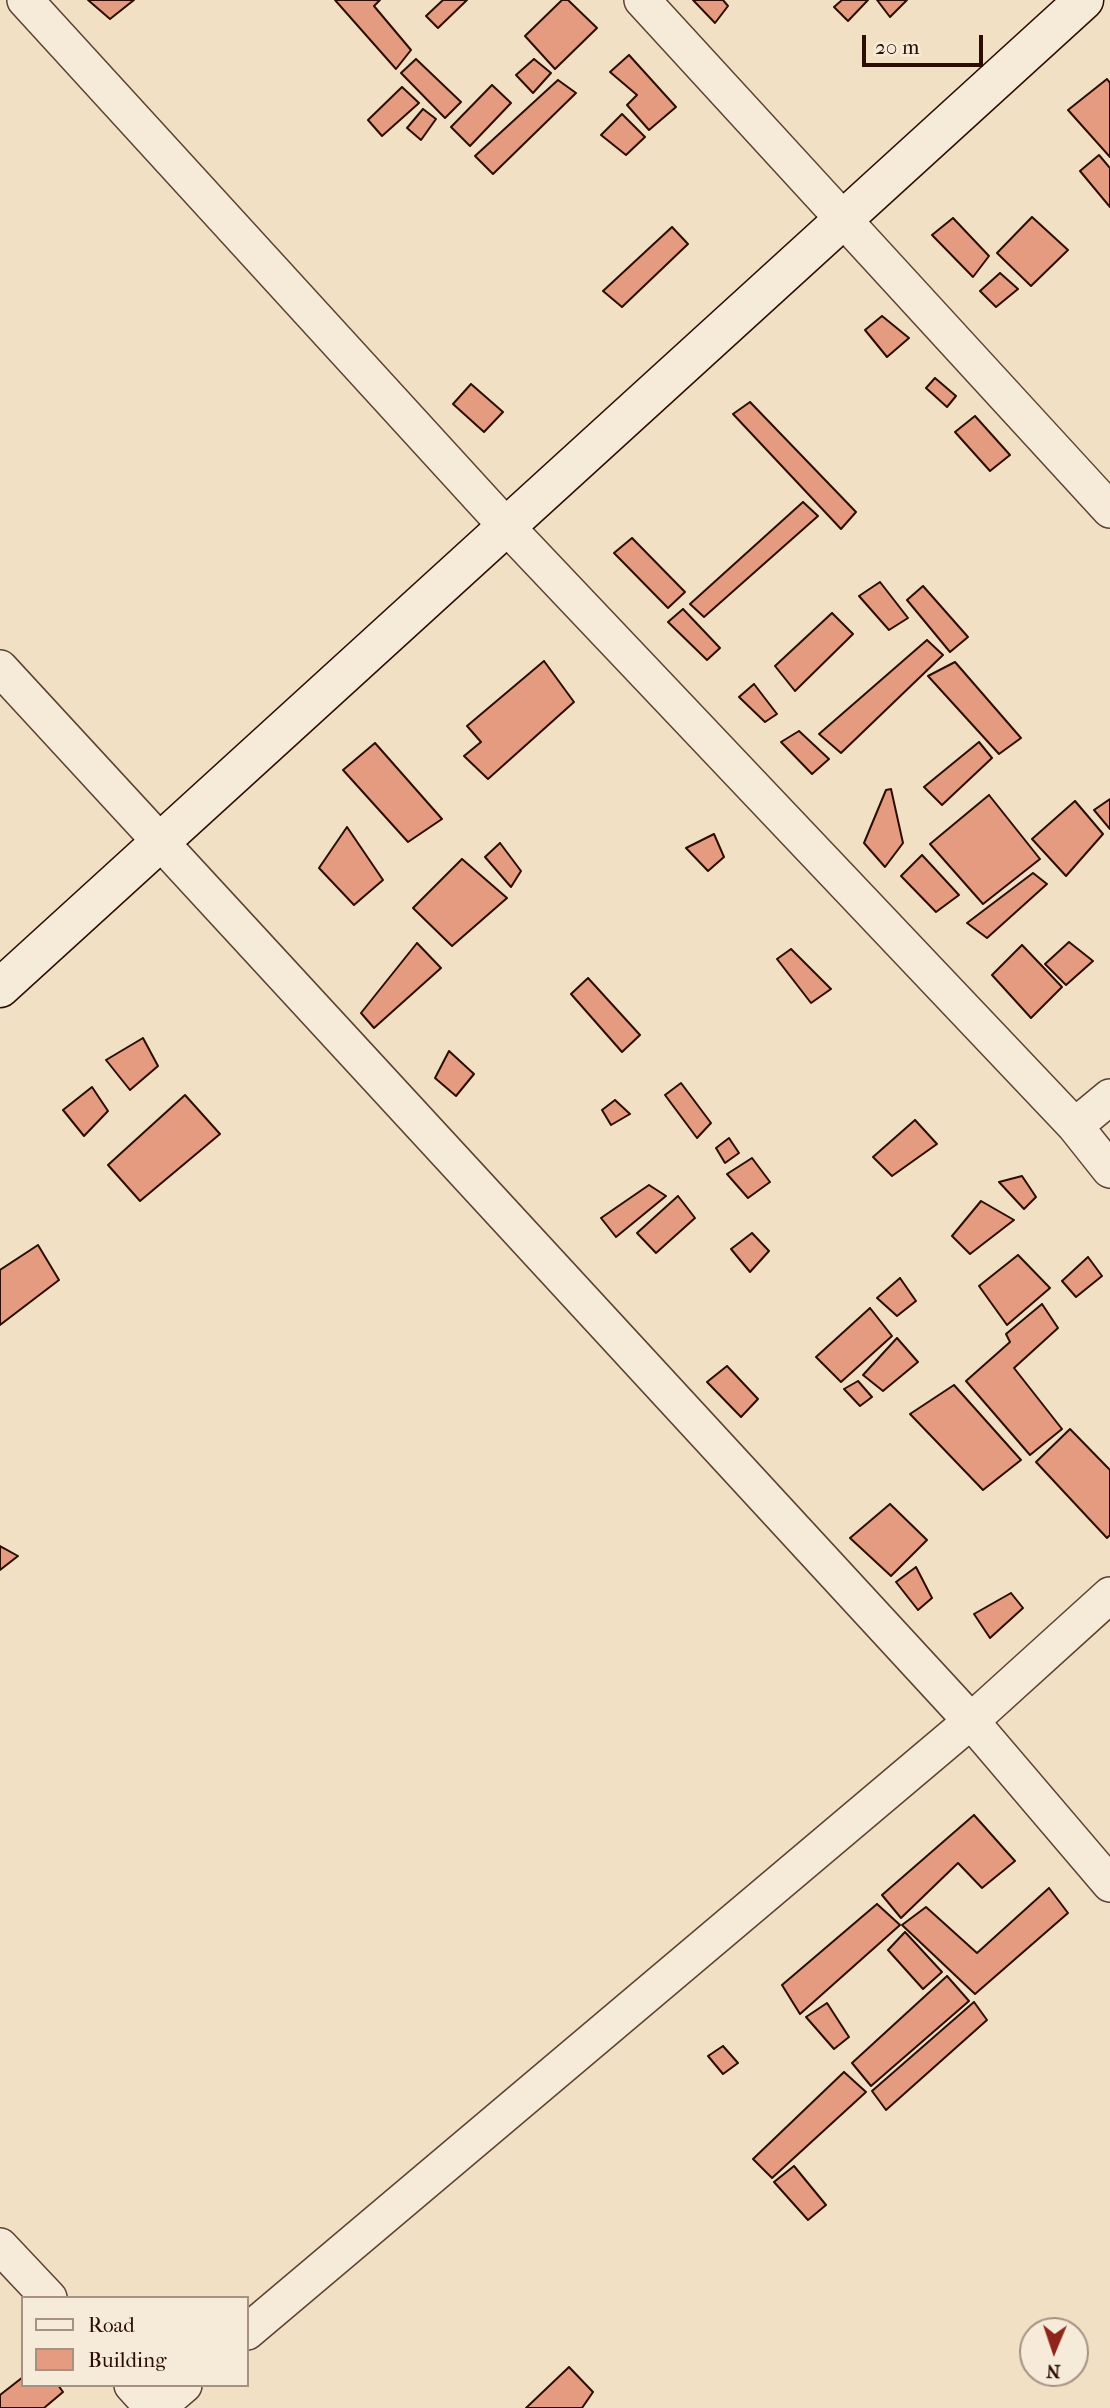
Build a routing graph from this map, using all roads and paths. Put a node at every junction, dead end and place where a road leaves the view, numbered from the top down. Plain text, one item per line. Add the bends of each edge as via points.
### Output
1 (25, 0) edge
2 (642, 0) edge
3 (1084, 0) edge
4 (844, 218) junction
5 (1110, 510) edge
6 (506, 526) junction
7 (0, 668) edge
8 (160, 843) junction
9 (0, 988) edge
10 (1110, 1097) edge
11 (1075, 1126) junction
12 (1110, 1170) edge
13 (1110, 1595) edge
14 (971, 1721) junction
15 (1110, 1884) edge
16 (0, 2246) edge
17 (47, 2296) edge
18 (248, 2331) edge
19 (134, 2387) edge
20 (181, 2387) edge
21 (155, 2408) edge

1 - 6 street
2 - 4 street
3 - 4 street
4 - 5 street
4 - 6 street
6 - 8 street
6 - 11 street
7 - 8 street
8 - 9 street
8 - 14 street
10 - 11 street
11 - 12 street
13 - 14 street
14 - 15 street
14 - 18 street
16 - 17 street
19 - 21 street
20 - 21 street

